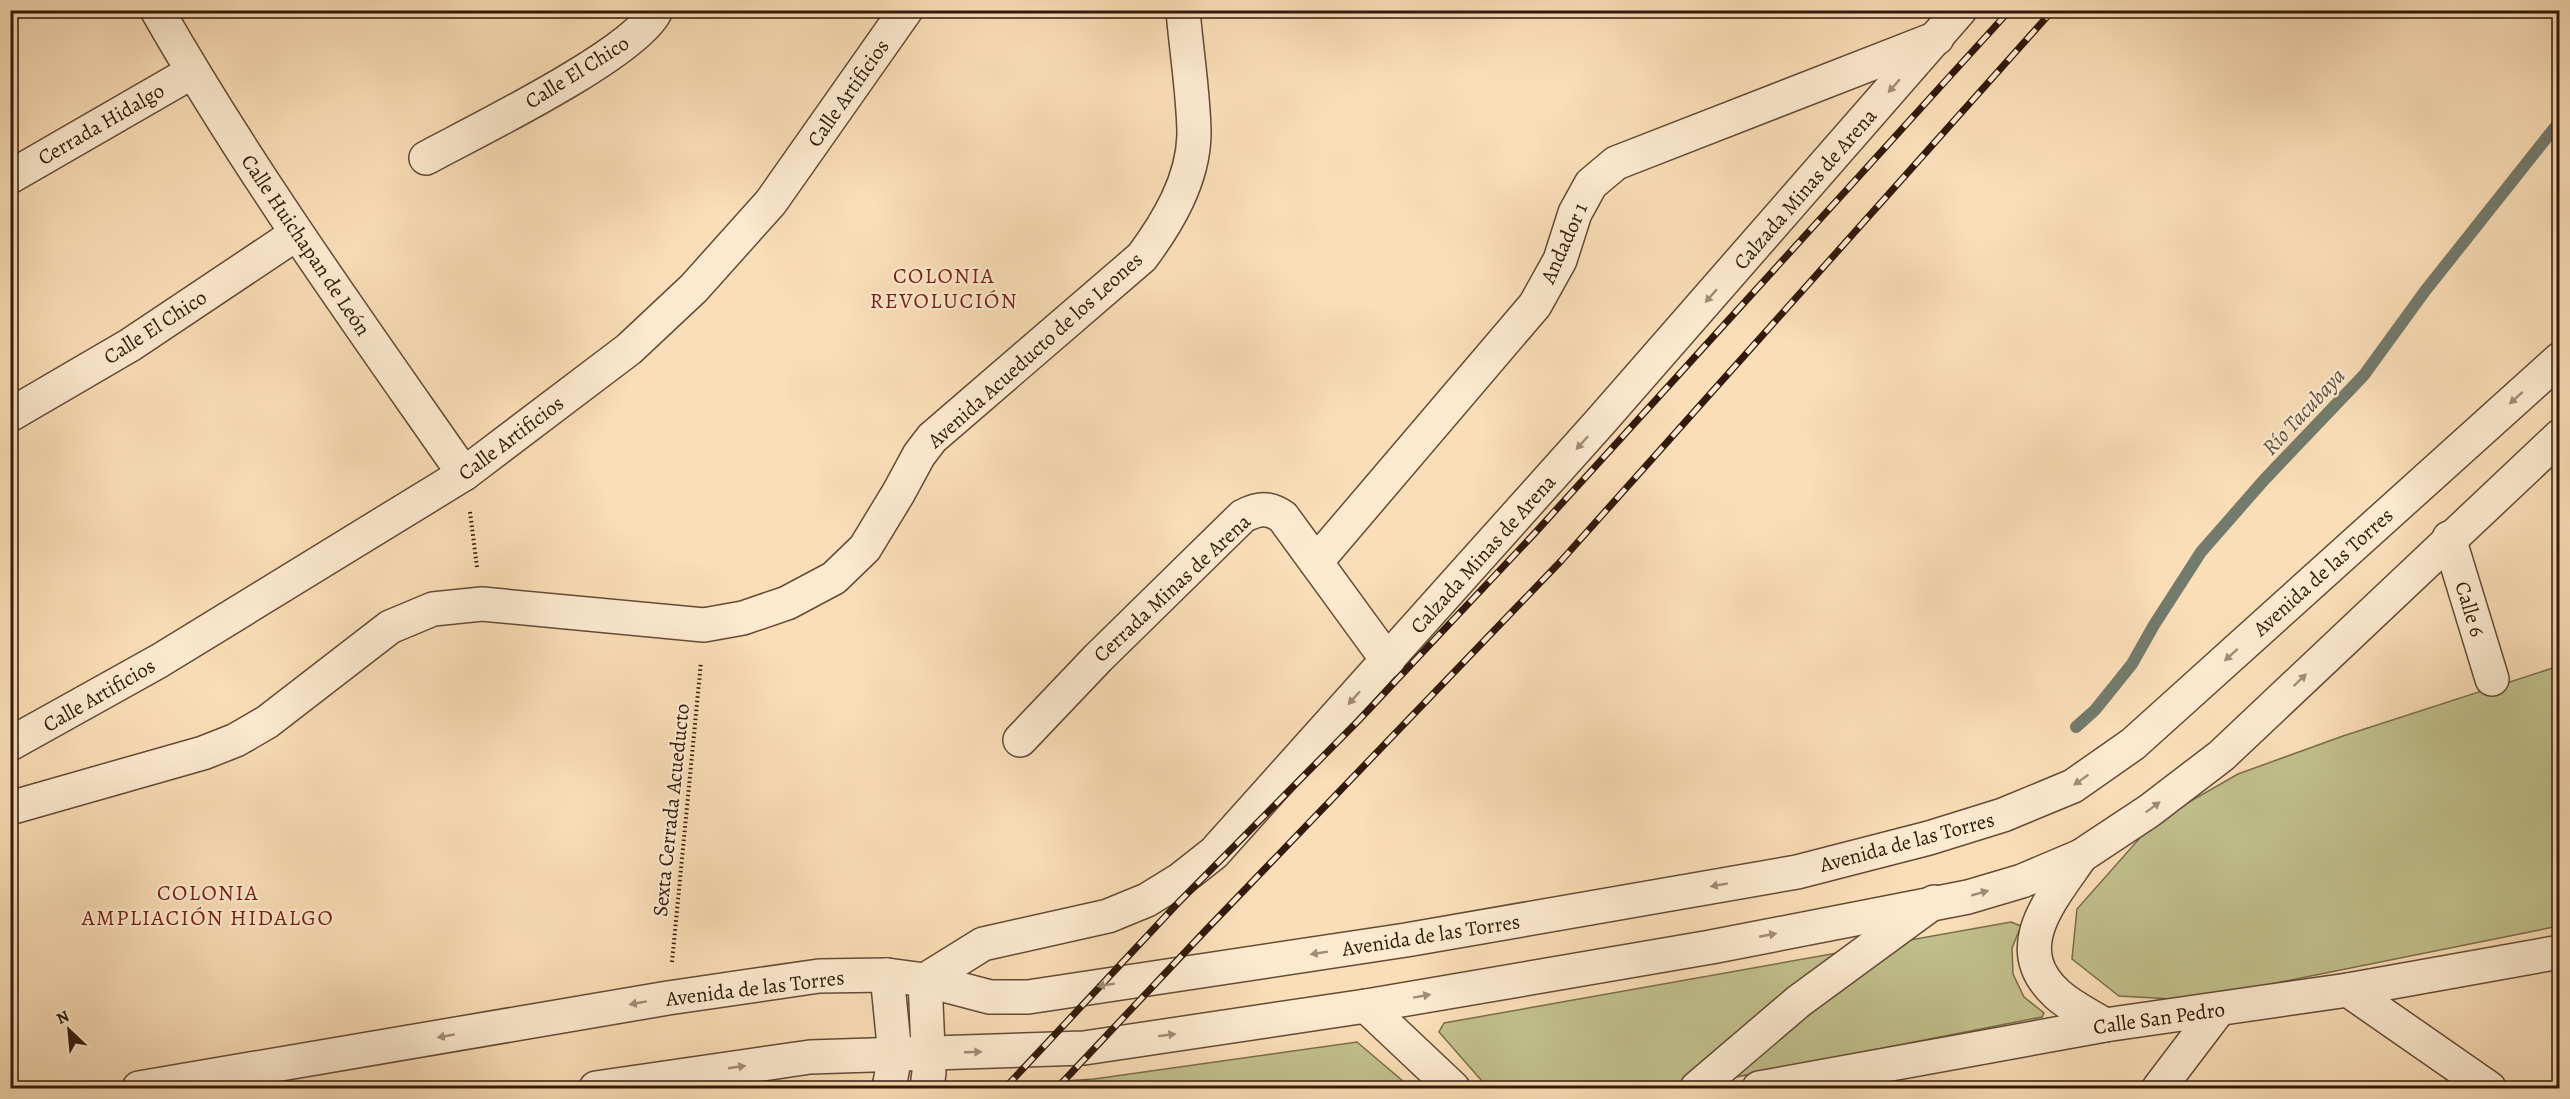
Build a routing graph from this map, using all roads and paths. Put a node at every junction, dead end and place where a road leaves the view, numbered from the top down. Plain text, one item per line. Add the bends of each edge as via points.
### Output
1 (157, 10) edge
2 (906, 10) edge
3 (1183, 10) edge
4 (1960, 10) edge
5 (656, 11) edge
6 (1937, 38) junction
7 (192, 72) junction
8 (426, 158) dead end
9 (10, 177) edge
10 (296, 234) junction
11 (2559, 359) edge
12 (10, 415) edge
13 (2559, 436) edge
14 (464, 474) junction
15 (2448, 538) junction
16 (1316, 562) junction
17 (482, 604) junction
18 (704, 625) junction
19 (1388, 661) junction
20 (2492, 679) dead end
21 (1020, 740) dead end
22 (10, 744) edge
23 (10, 808) edge
24 (2080, 856) junction
25 (1934, 902) junction
26 (2559, 952) edge
27 (887, 975) junction
28 (925, 980) junction
29 (2348, 990) junction
30 (668, 998) junction
31 (1366, 1006) junction
32 (2219, 1010) junction
33 (2105, 1025) junction
34 (895, 1054) junction
35 (928, 1054) junction
36 (139, 1089) edge
37 (596, 1089) edge
38 (889, 1089) edge
39 (927, 1089) edge
40 (1453, 1089) edge
41 (1697, 1089) edge
42 (1759, 1089) edge
43 (2159, 1089) edge
44 (2489, 1089) edge

1 - 7 street, Calle Huichapan de León
2 - 14 street, Calle Artificios via 771,202 694,288 629,349
3 - 18 street, Avenida Acueducto de los Leones via 1194,136 1177,201 1142,257 932,438 918,455 865,548 834,578 788,603 743,618
4 - 6 street, Calzada Minas de Arena
5 - 8 street, Calle El Chico via 639,33 569,81
6 - 16 street, Andador 1 via 1616,164 1592,184 1575,213 1560,260 1535,305
6 -> 19 street, Calzada Minas de Arena
7 - 9 street, Cerrada Hidalgo
7 - 10 street, Calle Huichapan de León
10 - 12 street, Calle El Chico via 130,345
10 - 14 street, Calle Huichapan de León
11 -> 28 street, Avenida de las Torres via 2133,744 2073,786 2003,816 1797,872 1371,945 1028,997 990,997
13 - 15 street
14 - 17 path
14 - 22 street, Calle Artificios via 159,661
15 - 20 street, Calle 6
24 -> 15 street via 2149,811 2220,756
16 - 19 street, Cerrada Minas de Arena
16 - 21 street, Cerrada Minas de Arena via 1275,511 1265,508 1243,516
17 - 18 street, Avenida Acueducto de los Leones
17 - 23 street, Avenida Acueducto de los Leones via 433,609 390,627 267,722 236,740
18 - 30 path, Sexta Cerrada Acueducto
19 -> 28 street, Calzada Minas de Arena via 1214,853 1181,879 1147,900 1108,916 983,944
25 -> 24 street via 1968,897 2022,881
24 - 33 street via 2048,905 2037,928 2033,951 2037,969 2052,989
31 -> 25 street via 1711,947
25 - 41 street via 1799,1001
26 - 29 street, Calle San Pedro
27 - 28 street, Avenida de las Torres
27 - 30 street, Avenida de las Torres via 819,976
27 - 34 street
28 - 35 street
29 - 32 street, Calle San Pedro
29 - 44 street
30 -> 36 street, Avenida de las Torres
35 -> 31 street via 1084,1048
31 - 40 street
32 - 33 street, Calle San Pedro
32 - 43 street
33 - 42 street, Calle San Pedro
34 - 35 street
37 -> 34 street via 810,1057
34 - 38 street
35 - 39 street

